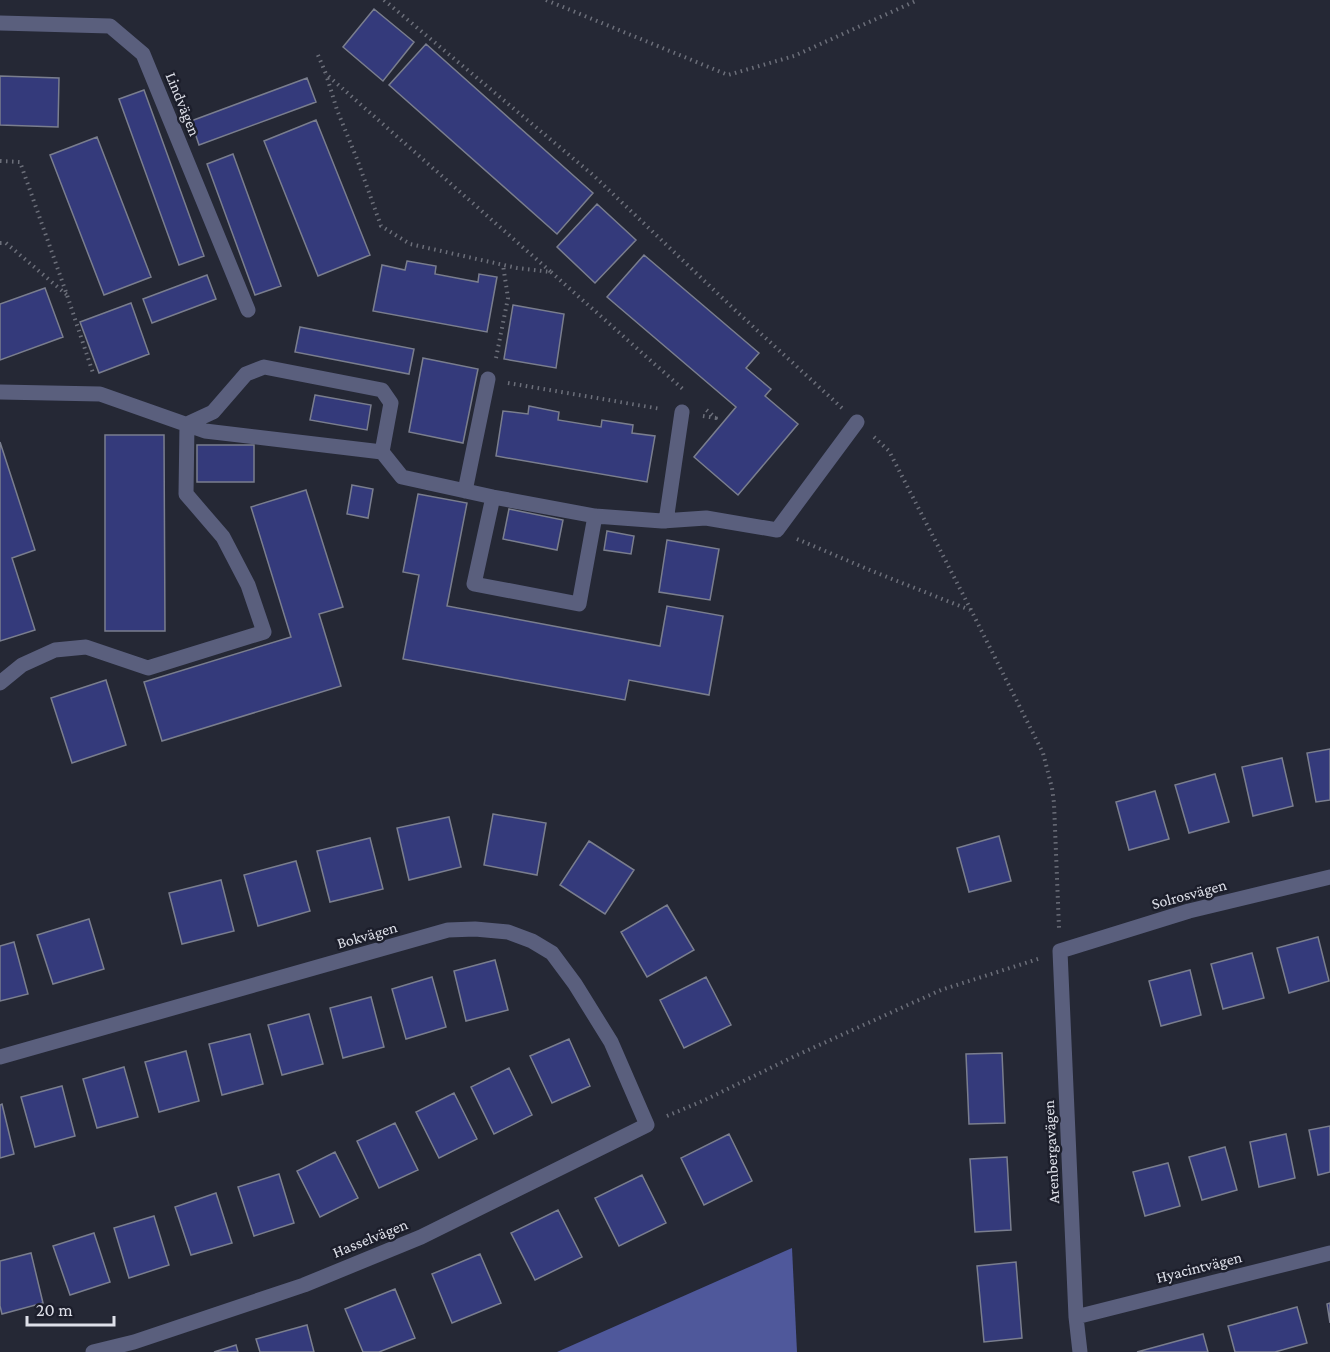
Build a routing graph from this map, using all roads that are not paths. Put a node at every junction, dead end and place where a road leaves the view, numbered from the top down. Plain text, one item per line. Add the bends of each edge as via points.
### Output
1 (0, 23) edge
2 (248, 310) dead end
3 (488, 379) road end
4 (0, 393) edge
5 (682, 412) road end
6 (857, 422) road end
7 (187, 424) junction
8 (382, 452) junction
9 (465, 491) junction
10 (493, 497) junction
11 (595, 516) junction
12 (666, 521) junction
13 (0, 683) edge
14 (1330, 877) edge
15 (1060, 951) joint
16 (0, 1057) edge
17 (647, 1125) joint
18 (1330, 1252) edge
19 (1076, 1317) junction
20 (93, 1352) edge
21 (1080, 1352) edge

1 - 2 street, Lindvägen via 110,26 143,54
3 - 9 street
4 - 7 street via 100,394
5 - 12 street
6 - 12 street via 777,530 706,518
7 - 8 street via 205,431
7 - 8 street via 213,412 246,374 264,367 382,390 391,403
7 - 13 street via 186,494 223,537 248,585 264,632 148,668 86,647 55,650 22,666
8 - 9 street via 402,477
9 - 10 street
10 - 11 street
10 - 11 street via 474,584 579,604
11 - 12 street
14 - 15 street, Solrosvägen via 1189,911
15 - 19 street, Arenbergavägen
16 - 17 street, Bokvägen via 448,930 508,932 552,953 576,984 611,1042
17 - 20 street, Hasselvägen via 421,1237 336,1272
18 - 19 street, Hyacintvägen
19 - 21 street, Arenbergavägen

